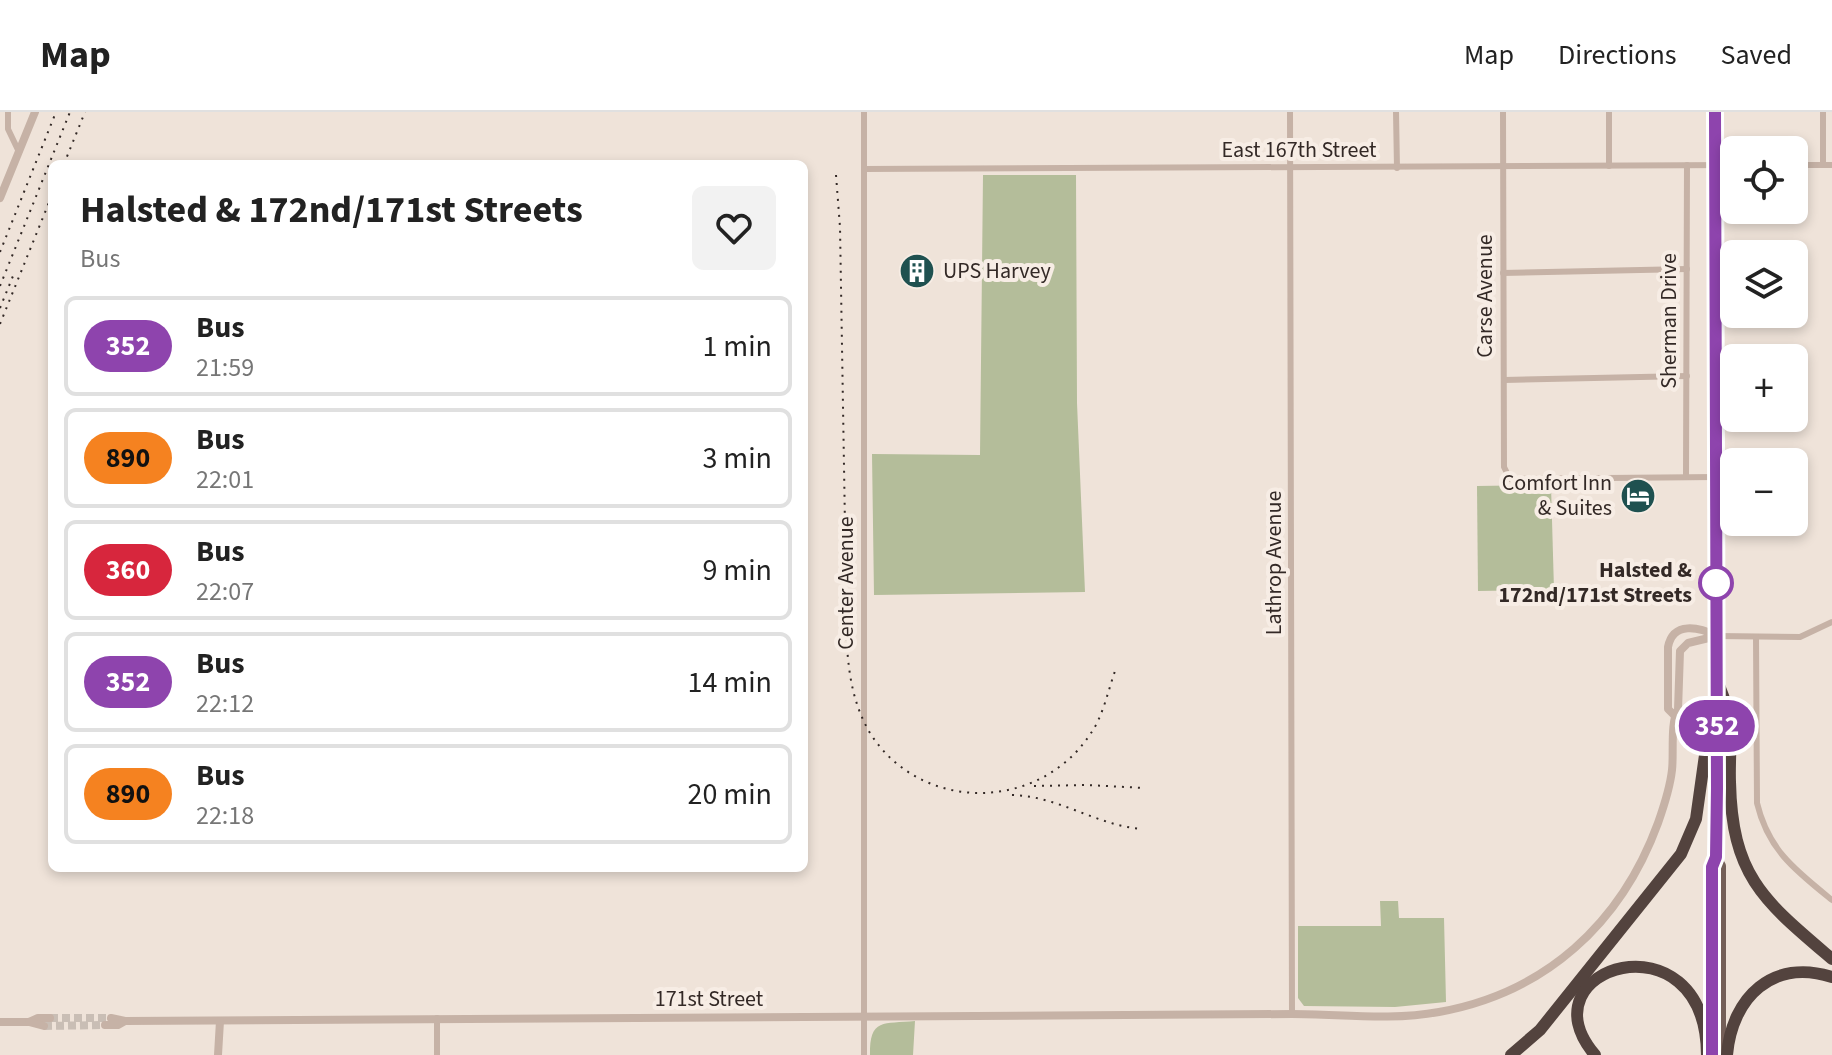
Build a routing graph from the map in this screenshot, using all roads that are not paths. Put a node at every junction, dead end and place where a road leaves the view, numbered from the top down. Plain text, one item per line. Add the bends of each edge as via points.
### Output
1 (8, 112) edge
2 (35, 112) edge
3 (864, 112) edge
4 (1290, 112) edge
5 (1396, 112) edge
6 (1503, 112) edge
7 (1609, 112) edge
8 (1715, 112) edge
9 (1823, 112) edge
10 (19, 152) junction
11 (1687, 165) junction
12 (1715, 165) junction
13 (1720, 165) edge
14 (1808, 165) edge
15 (1823, 165) junction
16 (1832, 165) edge
17 (1609, 166) junction
18 (1289, 168) junction
19 (1397, 168) junction
20 (1503, 168) junction
21 (864, 169) junction
22 (0, 173) edge
23 (10, 173) junction
24 (0, 198) edge
25 (1687, 269) junction
26 (1503, 273) junction
27 (1687, 376) junction
28 (1504, 380) junction
29 (1686, 477) junction
30 (1716, 477) junction
31 (1832, 622) edge
32 (1717, 636) junction
33 (1756, 637) junction
34 (1717, 680) junction
35 (1717, 712) junction
36 (1675, 716) junction
37 (1716, 857) junction
38 (1832, 900) edge
39 (1832, 959) edge
40 (1832, 977) edge
41 (1292, 1014) junction
42 (864, 1016) junction
43 (50, 1018) tunnel mouth
44 (437, 1018) junction
45 (108, 1021) tunnel mouth
46 (220, 1021) junction
47 (0, 1022) edge
48 (29, 1022) junction
49 (44, 1026) tunnel mouth
50 (218, 1055) edge
51 (437, 1055) edge
52 (864, 1055) edge
53 (1511, 1055) edge
54 (1595, 1055) edge
55 (1709, 1055) edge
56 (1724, 1055) edge

1 - 10 street via 8,129
2 - 10 street
3 - 21 street, Center Avenue
4 - 18 street, Lathrop Avenue
5 - 19 street
6 - 20 street, Carse Avenue
7 - 17 street
8 - 12 main road
9 - 15 street
10 - 23 street
11 - 12 street, East 167th Street
11 - 17 street, East 167th Street
11 - 25 street, Sherman Drive
12 - 13 street, East 167th Street
12 - 30 main road
14 - 15 street
15 - 16 street
17 - 20 street, East 167th Street
18 - 19 street, East 167th Street
18 - 21 street, East 167th Street
18 - 41 street, Lathrop Avenue
19 - 20 street, East 167th Street
20 - 26 street, Carse Avenue
21 - 42 street, Center Avenue
22 - 23 street
23 - 24 street
25 - 26 street
25 - 27 street, Sherman Drive
26 - 28 street, Carse Avenue
27 - 28 street
27 - 29 street, Sherman Drive
28 - 29 street, Carse Avenue via 1504,467 1510,479
29 - 30 street
30 - 32 main road
31 - 33 street via 1806,636
32 - 33 street
32 - 34 main road
32 - 36 street via 1681,647
32 - 36 street via 1692,628 1670,637 1668,709
33 - 38 street via 1757,803 1762,824 1776,850
34 - 35 main road
34 - 39 highway via 1728,712 1731,819 1742,860 1767,902
35 - 37 main road
35 - 53 highway via 1696,819 1681,854 1540,1030
36 - 41 street, 171st Street via 1666,800 1647,850 1612,912 1547,971 1476,1004 1437,1013
37 - 55 main road
37 - 56 main road via 1721,866
40 - 56 highway via 1798,972 1759,987 1735,1018
41 - 42 street, 171st Street
42 - 44 street, 171st Street
42 - 52 street, Center Avenue
43 - 48 street
44 - 46 street, 171st Street
44 - 51 street
45 - 46 street, 171st Street
46 - 50 street
47 - 48 street
48 - 49 street
54 - 55 highway via 1579,1025 1583,997 1604,973 1630,966 1662,972 1685,991 1703,1024

